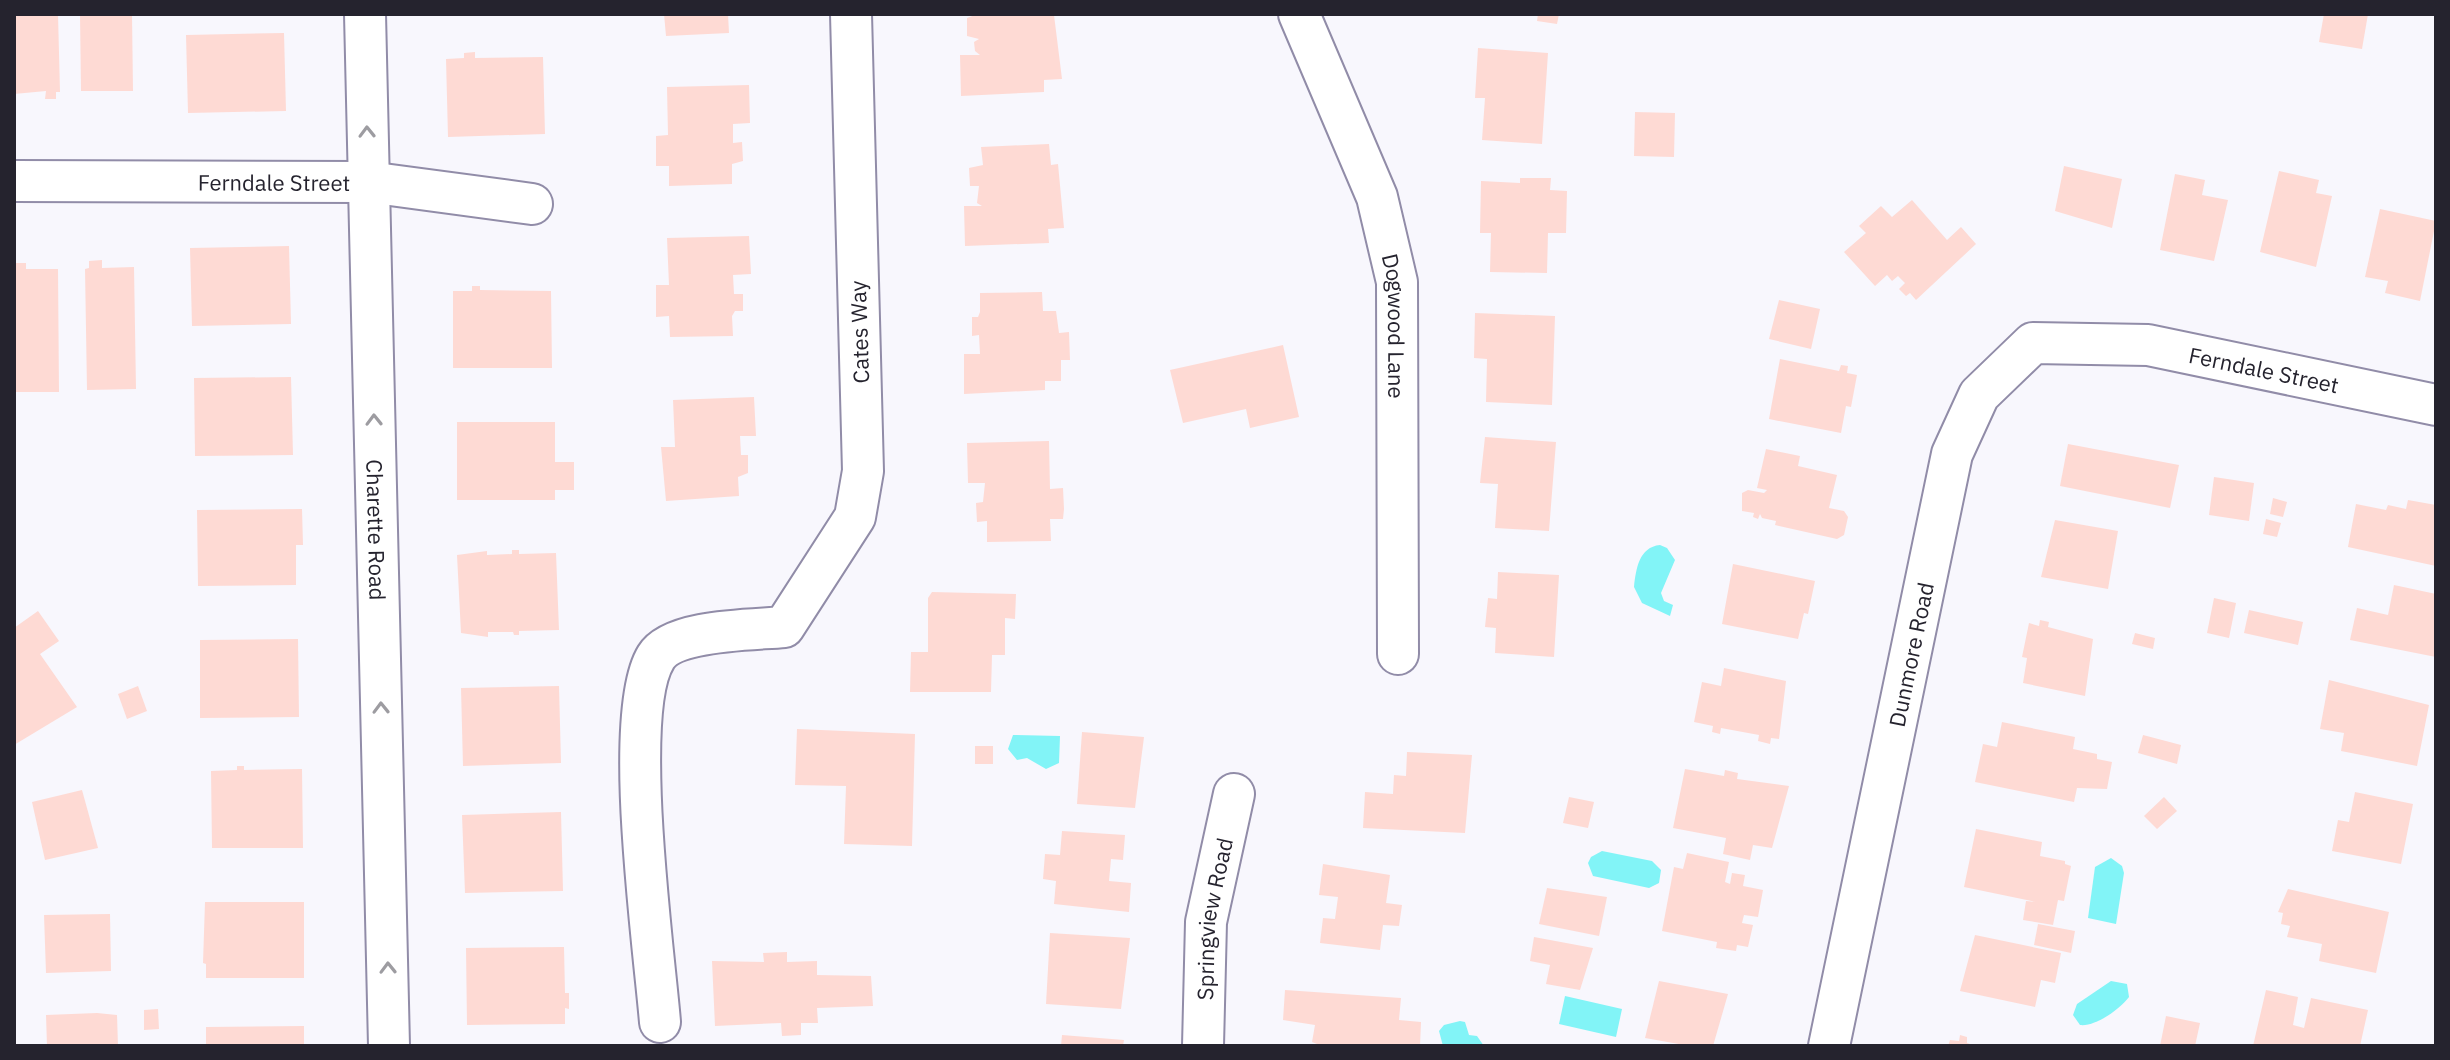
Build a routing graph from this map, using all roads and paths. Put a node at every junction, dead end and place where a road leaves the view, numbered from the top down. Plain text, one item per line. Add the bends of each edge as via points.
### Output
1 (365, 14) edge
2 (851, 14) edge
3 (1299, 14) edge
4 (14, 181) edge
5 (368, 182) junction
6 (532, 204) dead end
7 (2089, 344) joint
8 (2436, 405) edge
9 (1398, 654) dead end
10 (1234, 794) dead end
11 (660, 1022) dead end
12 (389, 1046) edge
13 (1203, 1046) edge
14 (1829, 1046) edge

5 -> 1 street, Charette Road
2 - 11 street, Cates Way via 863,471 855,517 784,627 699,635 674,642 656,656 644,696 640,798
3 - 9 street, Dogwood Lane via 1377,197 1397,282
4 - 5 street, Ferndale Street
5 - 6 street, Ferndale Street
12 -> 5 street, Charette Road
7 - 8 street, Ferndale Street via 2148,345
7 - 14 street, Dunmore Road via 2033,343 1979,395 1952,454
10 - 13 street, Springview Road via 1206,922

